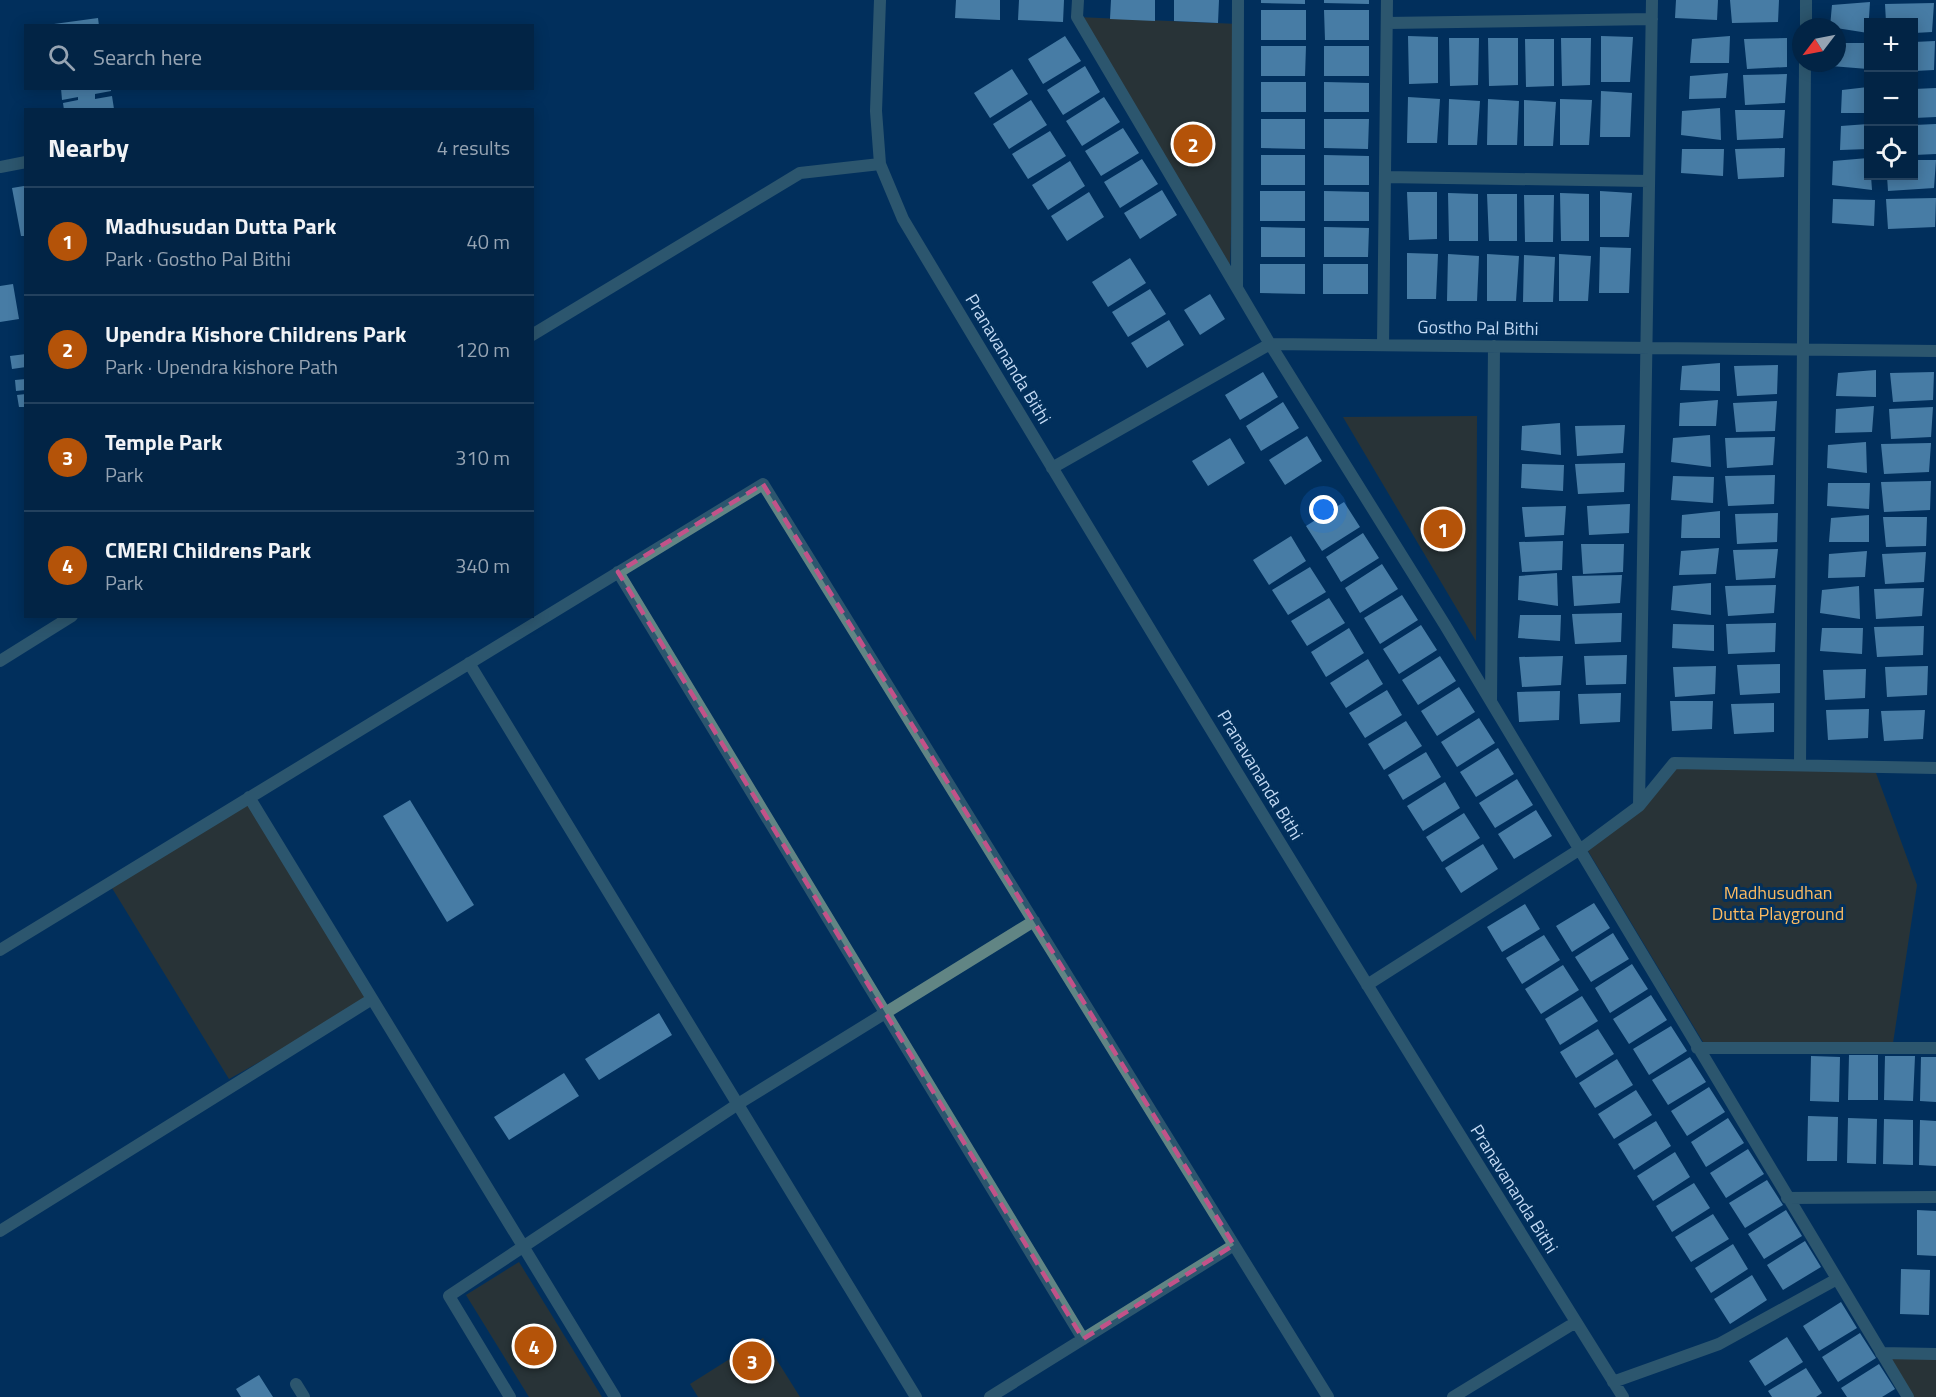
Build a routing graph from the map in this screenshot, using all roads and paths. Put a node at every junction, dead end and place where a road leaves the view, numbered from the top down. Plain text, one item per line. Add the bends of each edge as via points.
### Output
1 (880, 0) edge
2 (1078, 0) edge
3 (1238, 0) edge
4 (1387, 0) edge
5 (1652, 0) edge
6 (1806, 0) edge
7 (1806, 18) edge
8 (1652, 19) junction
9 (1387, 23) junction
10 (1805, 72) edge
11 (24, 162) edge
12 (880, 164) junction
13 (0, 167) edge
14 (1385, 177) junction
15 (1649, 181) junction
16 (1237, 286) junction
17 (534, 334) edge
18 (1270, 344) junction
19 (1383, 345) junction
20 (1494, 346) junction
21 (1647, 348) junction
22 (1803, 350) junction
23 (1936, 351) edge
24 (1052, 468) junction
25 (618, 572) junction
26 (69, 618) edge
27 (0, 661) edge
28 (470, 663) junction
29 (1491, 702) junction
30 (1800, 765) junction
31 (1936, 768) edge
32 (249, 797) junction
33 (1640, 806) junction
34 (1579, 849) junction
35 (1034, 921) junction
36 (0, 950) edge
37 (1367, 985) junction
38 (372, 999) junction
39 (886, 1014) junction
40 (1698, 1048) junction
41 (1936, 1048) edge
42 (738, 1104) junction
43 (1936, 1197) edge
44 (1787, 1198) junction
45 (0, 1231) edge
46 (1234, 1245) junction
47 (524, 1247) junction
48 (1837, 1279) junction
49 (1576, 1322) junction
50 (1083, 1339) junction
51 (1881, 1353) junction
52 (1936, 1354) edge
53 (1613, 1382) junction
54 (296, 1384) dead end
55 (304, 1397) edge
56 (510, 1397) edge
57 (615, 1397) edge
58 (916, 1397) edge
59 (990, 1397) edge
60 (1328, 1397) edge
61 (1453, 1397) edge
62 (1623, 1397) edge
63 (1908, 1397) edge

1 - 12 street, Pranavananda Bithi via 876,111
2 - 16 street via 1077,16
3 - 16 street
4 - 9 street
5 - 8 street
6 - 7 street
8 - 9 street
8 - 15 street
9 - 14 street
10 - 22 street
11 - 13 street
12 - 17 street via 800,172
12 - 24 street, Pranavananda Bithi via 903,219
14 - 15 street
14 - 19 street
15 - 21 street
16 - 18 street
18 - 19 street, Gostho Pal Bithi
18 - 24 street
18 - 29 street
19 - 20 street, Gostho Pal Bithi
20 - 21 street, Gostho Pal Bithi
20 - 29 street
21 - 22 street, Gostho Pal Bithi
21 - 33 street
22 - 23 street, Gostho Pal Bithi
22 - 30 street
24 - 37 street, Pranavananda Bithi
25 - 28 street
25 - 35 street via 764,484
25 - 39 street
26 - 27 street
28 - 32 street
28 - 42 street
29 - 34 street
30 - 31 street
30 - 33 street via 1674,763
32 - 36 street
32 - 38 street
33 - 34 street
34 - 37 street
34 - 40 street
35 - 39 street
35 - 46 street
37 - 49 street, Pranavananda Bithi
38 - 45 street
38 - 47 street
39 - 42 street
39 - 50 street
40 - 41 street
40 - 44 street
42 - 47 street
42 - 58 street
43 - 44 street
44 - 48 street
46 - 50 street
46 - 60 street
47 - 56 street via 449,1296
47 - 57 street
48 - 51 street
48 - 53 street via 1719,1344
49 - 53 street, Pranavananda Bithi
49 - 61 street
50 - 59 street
51 - 52 street
51 - 63 street
53 - 62 street, Pranavananda Bithi
54 - 55 street

